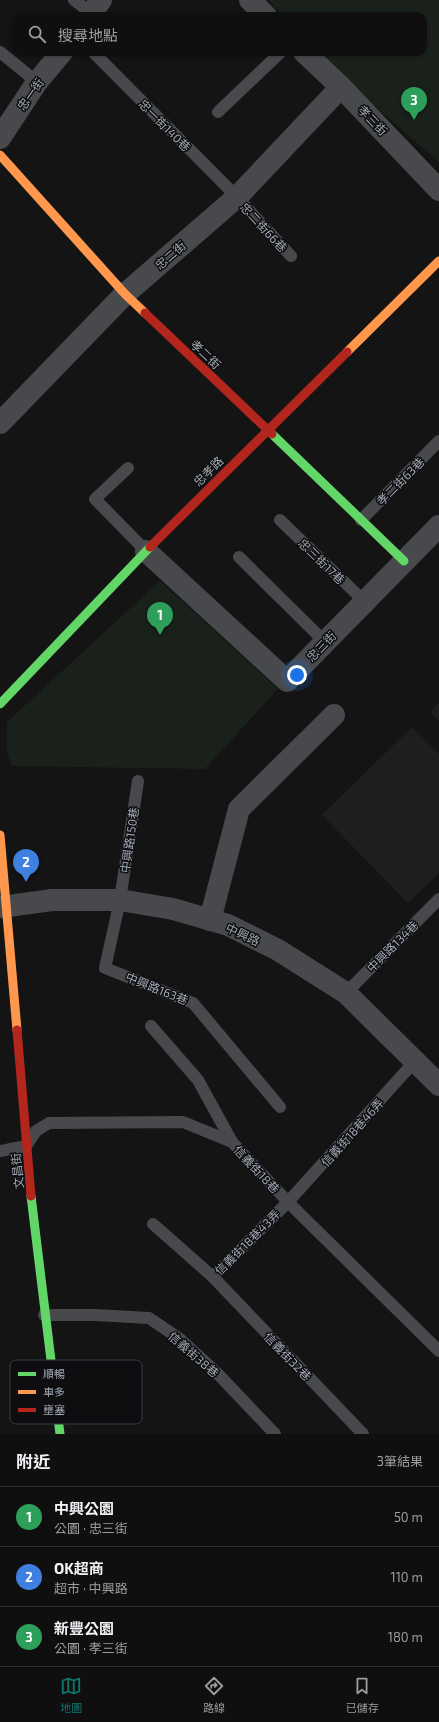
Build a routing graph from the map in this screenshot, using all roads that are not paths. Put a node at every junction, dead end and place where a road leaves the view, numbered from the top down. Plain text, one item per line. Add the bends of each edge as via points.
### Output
1 (74, 0) edge
2 (250, 0) edge
3 (94, 10) edge
4 (262, 12) edge
5 (0, 52) edge
6 (59, 56) edge
7 (96, 56) edge
8 (277, 56) edge
9 (308, 56) edge
10 (37, 82) junction
11 (341, 87) junction
12 (218, 112) dead end
13 (0, 138) edge
14 (0, 155) edge
15 (439, 190) edge
16 (237, 197) junction
17 (291, 256) dead end
18 (439, 261) edge
19 (125, 294) junction
20 (0, 423) edge
21 (268, 429) junction
22 (439, 441) edge
23 (128, 468) dead end
24 (280, 520) dead end
25 (361, 520) junction
26 (439, 526) edge
27 (146, 551) junction
28 (239, 557) dead end
29 (404, 561) junction
30 (365, 602) junction
31 (325, 642) junction
32 (0, 704) edge
33 (334, 715) dead end
34 (138, 781) dead end
35 (0, 835) edge
36 (439, 899) edge
37 (120, 900) junction
38 (4, 906) edge
39 (210, 920) junction
40 (346, 993) junction
41 (152, 1026) dead end
42 (415, 1062) junction
43 (439, 1085) edge
44 (280, 1107) dead end
45 (232, 1142) junction
46 (26, 1146) junction
47 (0, 1151) edge
48 (288, 1202) junction
49 (153, 1224) dead end
50 (213, 1277) junction
51 (44, 1315) junction
52 (439, 1352) edge
53 (50, 1360) edge
54 (59, 1424) edge
55 (60, 1434) edge
56 (275, 1434) edge
57 (363, 1434) edge

1 - 3 lane
2 - 4 street
5 - 10 lane
6 - 10 street, 忠一街
7 - 16 lane, 忠一街140巷
8 - 12 lane
9 - 11 street, 孝三街
10 - 13 street, 忠一街
11 - 15 street, 孝三街
11 - 16 street, 忠二街
14 - 19 street, 孝二街
16 - 17 lane, 忠二街66巷
16 - 19 street, 忠二街
18 - 21 street, 忠孝路
19 - 20 street, 忠二街
19 - 21 street, 孝二街
21 - 25 street, 孝二街
21 - 27 street, 忠孝路
22 - 25 lane, 孝二街63巷
23 - 27 lane via 95,499
24 - 30 lane, 忠三街17巷
25 - 29 street, 孝二街
26 - 29 street, 忠三街
27 - 31 street, 忠三街 via 287,681
27 - 32 street, 忠孝路
28 - 31 lane
29 - 30 street, 忠三街
30 - 31 street, 忠三街
33 - 39 street via 239,809
34 - 37 lane, 中興路150巷
35 - 38 street
36 - 40 lane, 中興路134巷
37 - 38 street, 中興路 via 52,900
37 - 39 street, 中興路 via 172,909
37 - 44 lane, 中興路163巷 via 105,968 193,1003
38 - 46 street, 文昌街
39 - 40 street, 中興路 via 228,925 278,950
40 - 42 street, 中興路
41 - 45 lane via 198,1080
42 - 43 street, 中興路
42 - 48 lane, 信義街18巷46弄
45 - 46 lane, 信義街18巷 via 183,1122 103,1121 49,1123 36,1131
45 - 48 lane, 信義街18巷
46 - 47 lane
46 - 51 street, 文昌街
48 - 50 lane, 信義街18巷43弄
48 - 52 lane, 信義街18巷
49 - 50 lane, 信義街18巷43弄
50 - 57 lane, 信義街32巷
51 - 53 street, 文昌街
51 - 56 lane, 信義街38巷 via 149,1318 180,1339 217,1373
54 - 55 street, 文昌街

